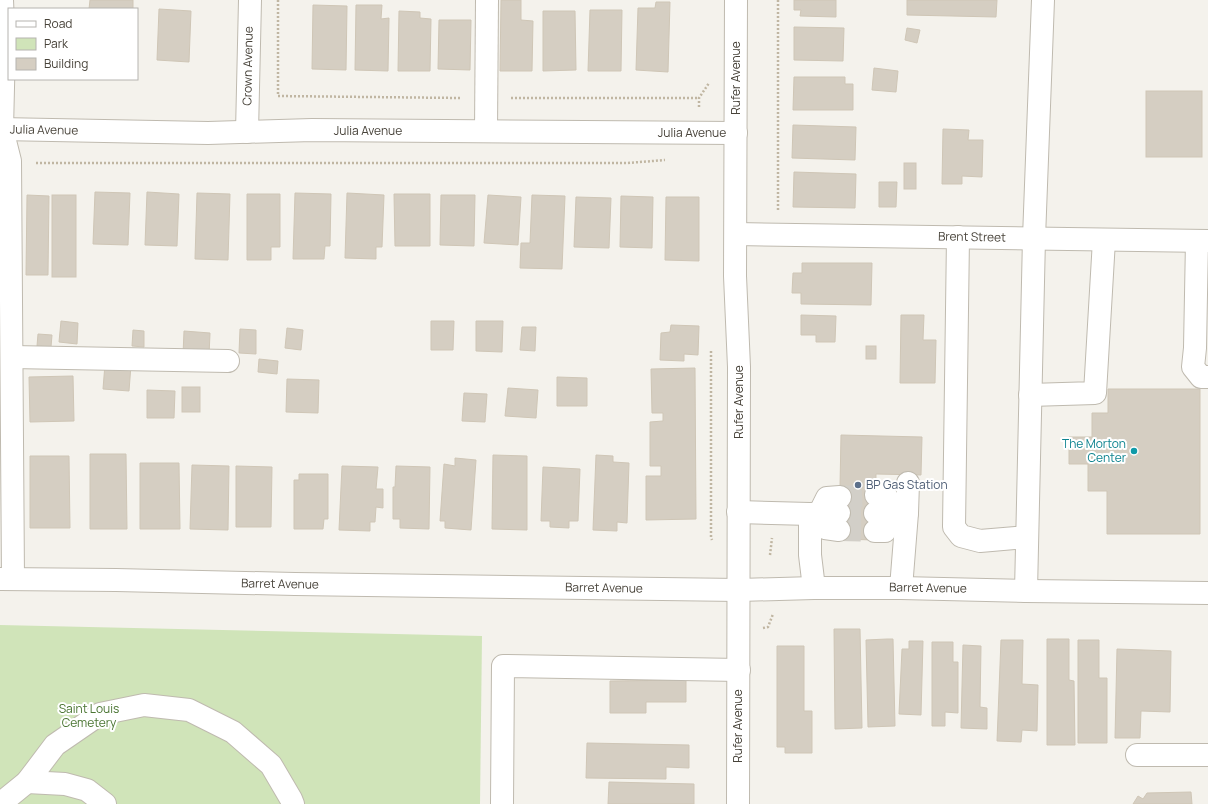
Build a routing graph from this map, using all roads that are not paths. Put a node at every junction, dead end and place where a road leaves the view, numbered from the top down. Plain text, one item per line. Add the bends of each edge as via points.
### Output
1 (2, 0) edge
2 (250, 0) edge
3 (487, 0) edge
4 (736, 0) edge
5 (1043, 0) edge
6 (1, 129) edge
7 (486, 131) junction
8 (247, 132) junction
9 (736, 133) junction
10 (736, 234) junction
11 (958, 237) junction
12 (1034, 238) junction
13 (1104, 240) junction
14 (1202, 241) edge
15 (12, 357) junction
16 (228, 361) dead end
17 (1208, 377) edge
18 (1030, 394) junction
19 (908, 483) dead end
20 (738, 512) junction
21 (1027, 537) junction
22 (7, 579) edge
23 (814, 588) junction
24 (900, 588) junction
25 (739, 590) junction
26 (1026, 591) junction
27 (1208, 593) edge
28 (739, 670) junction
29 (1136, 755) dead end
30 (1208, 755) edge
31 (27, 782) junction
32 (0, 804) edge
33 (105, 804) edge
34 (293, 804) edge
35 (502, 804) edge
36 (738, 804) edge

1 - 6 street via 4,46
2 - 8 street, Crown Avenue
3 - 7 street
4 - 9 street, Rufer Avenue
5 - 12 street
6 - 8 street, Julia Avenue
6 - 15 street via 10,160
7 - 8 street, Julia Avenue
7 - 9 street, Julia Avenue
9 - 10 street, Rufer Avenue
10 - 11 street, Brent Street
10 - 20 street, Rufer Avenue via 739,367
11 - 12 street, Brent Street
11 - 21 street via 954,527 962,536 980,541
12 - 13 street, Brent Street
12 - 18 street
13 - 14 street, Brent Street
13 - 18 street via 1095,393
14 - 17 street via 1193,366 1201,377
15 - 16 street
15 - 22 street
18 - 21 street
19 - 24 street via 885,513
20 - 23 street via 829,514 810,555
20 - 25 street, Rufer Avenue
21 - 26 street
22 - 25 street, Barret Avenue
23 - 24 street, Barret Avenue
23 - 25 street, Barret Avenue
24 - 26 street, Barret Avenue
25 - 28 street, Rufer Avenue
26 - 27 street, Barret Avenue
28 - 35 street via 503,666
28 - 36 street, Rufer Avenue
29 - 30 street
31 - 32 street
31 - 33 street via 66,784 87,790
31 - 34 street via 55,745 100,714 144,705 189,710 233,732 271,765 292,798

